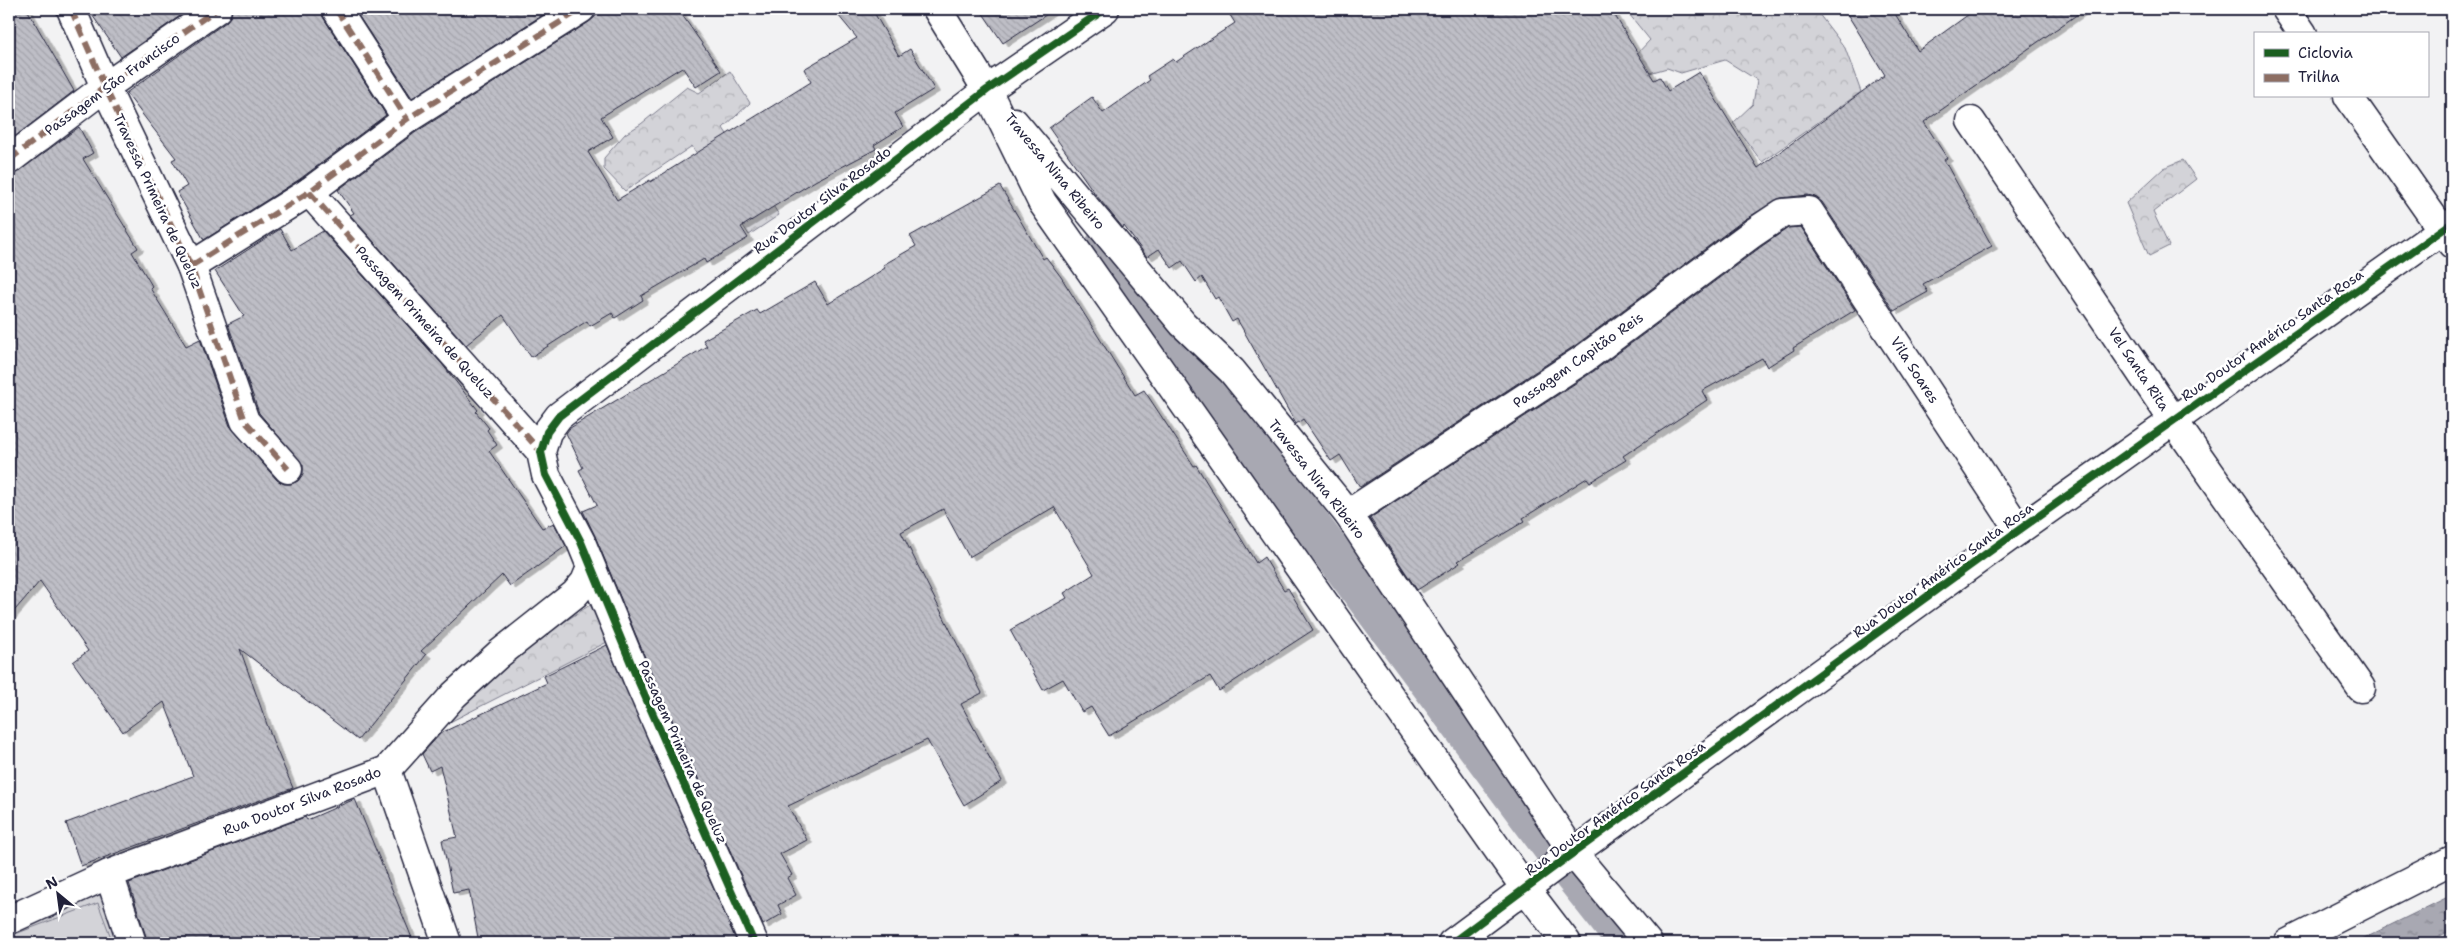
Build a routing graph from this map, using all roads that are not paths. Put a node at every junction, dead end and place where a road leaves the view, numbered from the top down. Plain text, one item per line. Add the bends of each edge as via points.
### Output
1 (71, 9) edge
2 (216, 9) edge
3 (336, 9) edge
4 (581, 9) edge
5 (937, 9) edge
6 (1105, 9) edge
7 (2286, 9) edge
8 (2302, 32) edge
9 (105, 87) junction
10 (987, 90) junction
11 (2349, 98) edge
12 (406, 120) junction
13 (1971, 121) dead end
14 (9, 160) edge
15 (309, 192) junction
16 (1809, 211) joint
17 (2449, 232) edge
18 (191, 266) junction
19 (2173, 420) junction
20 (541, 452) junction
21 (288, 468) dead end
22 (1348, 514) junction
23 (2020, 530) junction
24 (590, 570) junction
25 (2361, 688) dead end
26 (387, 770) junction
27 (1574, 854) junction
28 (2452, 860) edge
29 (109, 874) junction
30 (1525, 888) junction
31 (9, 920) edge
32 (132, 943) edge
33 (447, 943) edge
34 (754, 943) edge
35 (1452, 943) edge
36 (1567, 943) edge
37 (1648, 943) edge
38 (2288, 943) edge

1 - 9 street, Travessa Primeira de Queluz
2 - 9 street, Passagem São Francisco
3 - 12 street
4 - 12 street
5 - 10 street, Travessa Nina Ribeiro
6 - 10 street, Rua Doutor Silva Rosado
7 - 8 street
9 - 14 street, Passagem São Francisco
9 - 18 street, Travessa Primeira de Queluz
10 - 20 street, Rua Doutor Silva Rosado via 559,416 547,432
10 - 22 street, Travessa Nina Ribeiro via 1183,324 1232,371
10 - 30 street, Travessa Nina Ribeiro via 1042,202
11 - 17 street
12 - 15 street
13 - 19 street, Vel Santa Rita
15 - 18 street
15 - 20 street, Passagem Primeira de Queluz
16 - 22 street, Passagem Capitão Reis via 1783,213 1585,358
16 - 23 street, Vila Soares
17 - 19 street, Rua Doutor Américo Santa Rosa
18 - 21 street, Travessa Primeira de Queluz via 245,421
19 - 23 street, Rua Doutor Américo Santa Rosa
19 - 25 street, Vel Santa Rita
20 - 24 street via 546,474 580,542
22 - 27 street, Travessa Nina Ribeiro
23 - 27 street, Rua Doutor Américo Santa Rosa
24 - 26 street, Rua Doutor Silva Rosado via 575,594 454,694
24 - 34 street, Passagem Primeira de Queluz
26 - 29 street, Rua Doutor Silva Rosado
26 - 33 street
27 - 30 street, Rua Doutor Américo Santa Rosa
27 - 37 street, Travessa Nina Ribeiro
28 - 38 street
29 - 31 street, Rua Doutor Silva Rosado
29 - 32 street
30 - 35 street, Rua Doutor Américo Santa Rosa
30 - 36 street, Travessa Nina Ribeiro

